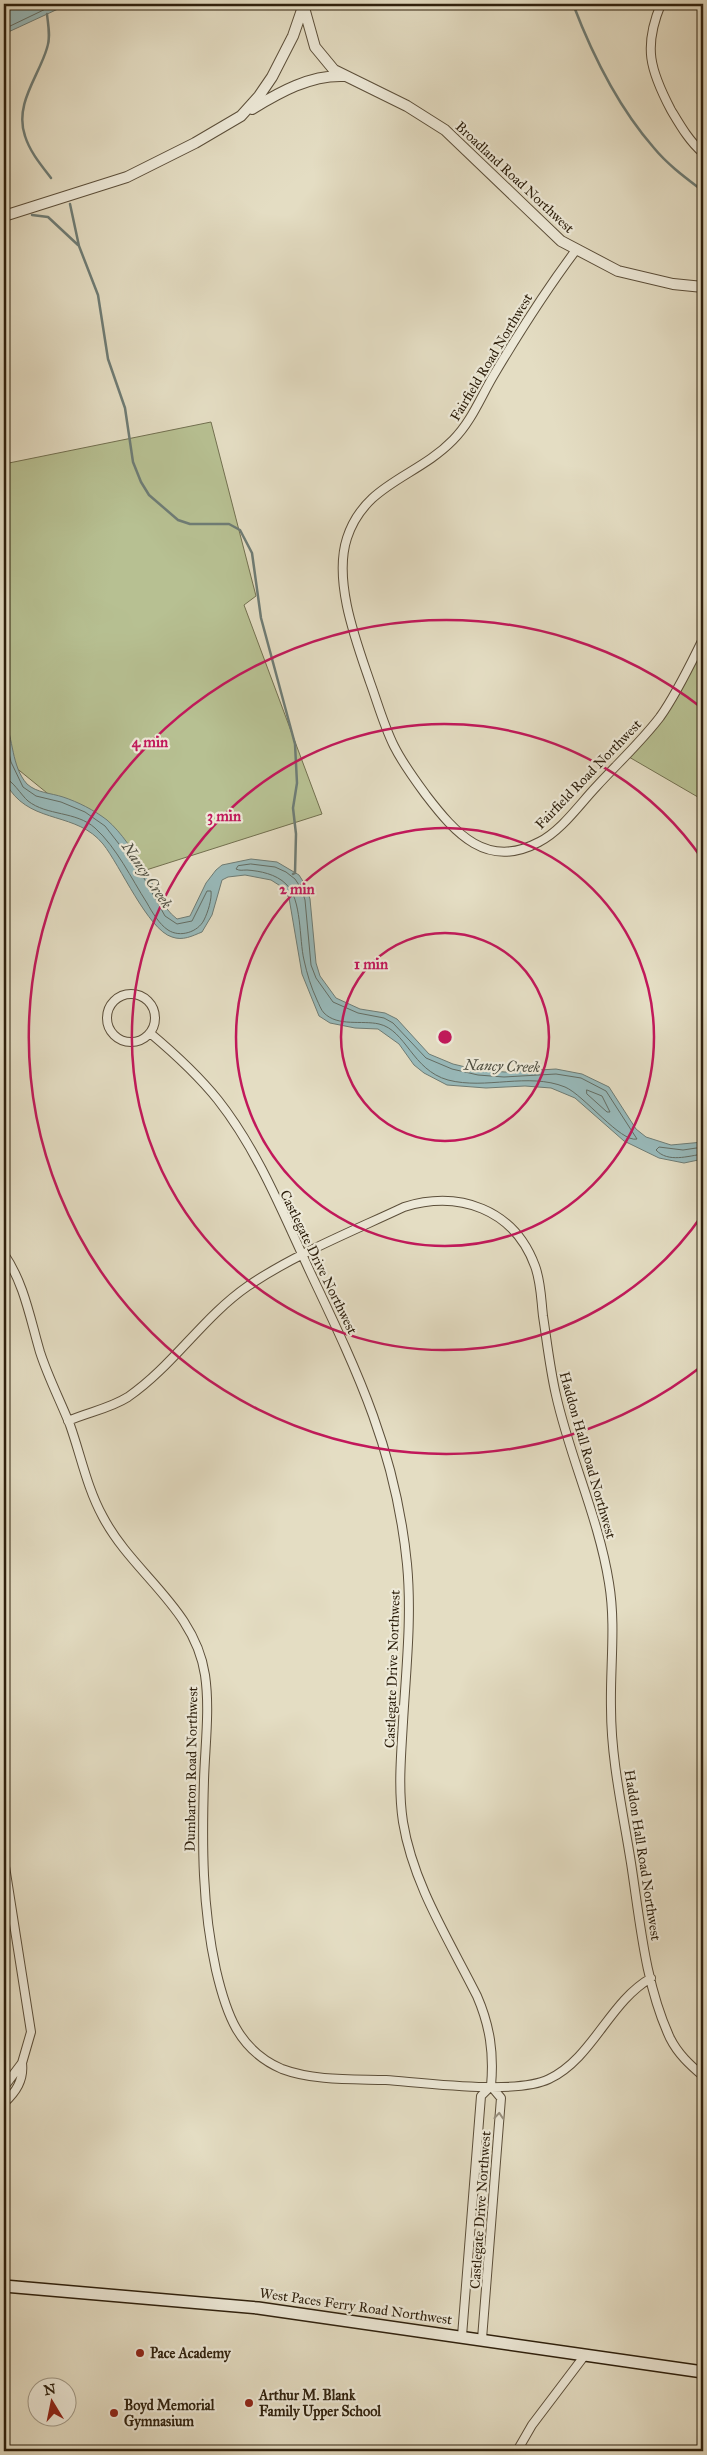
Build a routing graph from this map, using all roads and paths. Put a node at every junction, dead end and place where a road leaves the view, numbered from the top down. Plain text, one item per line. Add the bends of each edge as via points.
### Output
1 (303, 4) edge
2 (661, 4) edge
3 (344, 76) junction
4 (241, 116) junction
5 (703, 153) edge
6 (4, 216) edge
7 (576, 250) junction
8 (703, 287) edge
9 (703, 638) edge
10 (150, 1033) junction
11 (4, 1254) edge
12 (302, 1256) junction
13 (68, 1421) junction
14 (4, 1860) edge
15 (651, 1978) junction
16 (22, 2063) junction
17 (703, 2076) edge
18 (4, 2086) edge
19 (491, 2086) junction
20 (4, 2103) edge
21 (4, 2286) edge
22 (462, 2336) junction
23 (482, 2339) junction
24 (586, 2355) junction
25 (703, 2372) edge
26 (517, 2451) edge

1 - 3 street, Broadland Road Northwest via 315,47 325,62
1 - 4 street via 293,36 272,77
2 - 5 street via 650,34 653,71 678,121
3 - 4 street, Broadland Road Northwest via 309,80
3 - 7 street, Broadland Road Northwest via 408,106 445,130 547,229
4 - 6 street, Broadland Road Northwest via 128,177
7 - 8 street, Broadland Road Northwest via 601,264 633,275
7 - 9 street, Fairfield Road Northwest via 528,318 464,427 438,454 377,493 352,526 344,548 343,585 362,660 395,748 442,817 454,831 473,844 496,851 510,851 526,848 550,835 640,741 680,685
10 - 10 street via 156,1017 149,1002 126,994 112,1003 107,1025 116,1038 122,1042 138,1042
10 - 12 street, Castlegate Drive Northwest via 198,1077 234,1122 257,1161
11 - 13 street, Dumbarton Road Northwest via 24,1293 46,1370
12 - 13 street, Haddon Hall Road Northwest via 263,1276 234,1296 129,1396 105,1409
12 - 15 street, Haddon Hall Road Northwest via 404,1206 441,1199 470,1203 494,1215 515,1232 530,1255 539,1280 556,1395 609,1582 613,1622 610,1708 613,1749
12 - 19 street, Castlegate Drive Northwest via 365,1389 394,1480 404,1538 408,1597 400,1772 403,1823 410,1855 422,1886 485,2014 492,2048
13 - 19 street, Dumbarton Road Northwest via 105,1521 128,1554 180,1613 201,1658 206,1694 202,1841 204,1896 222,1999 234,2028 262,2057 299,2074
14 - 16 street via 31,2032
15 - 17 street, Haddon Hall Road Northwest via 671,2040
15 - 19 street via 629,1993 562,2072 533,2085
16 - 18 street
16 - 20 street via 23,2075
19 - 22 street, Castlegate Drive Northwest via 481,2096
23 -> 19 street, Castlegate Drive Northwest via 501,2098
21 - 22 main road, West Paces Ferry Road Northwest via 258,2308
22 - 23 main road, West Paces Ferry Road Northwest
23 - 24 main road, West Paces Ferry Road Northwest
24 - 25 main road, West Paces Ferry Road Northwest
24 - 26 street via 532,2425

